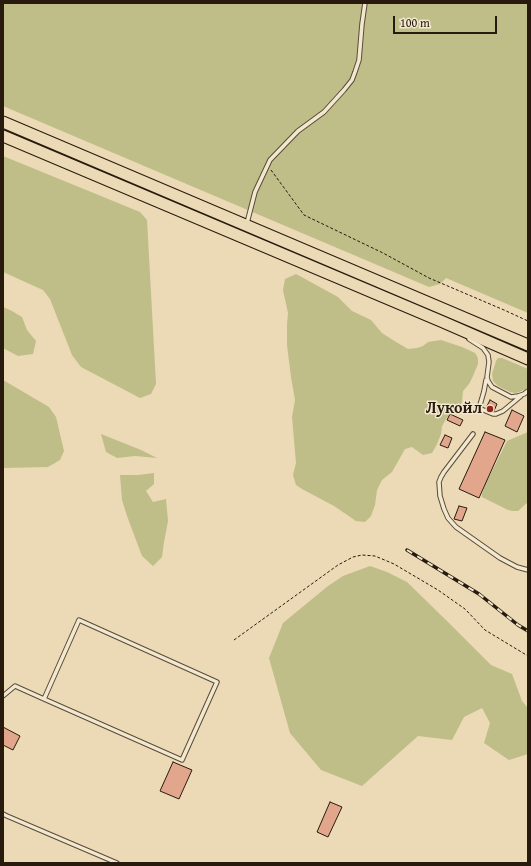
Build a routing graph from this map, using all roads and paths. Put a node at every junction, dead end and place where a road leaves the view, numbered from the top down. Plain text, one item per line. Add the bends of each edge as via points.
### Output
1 (365, 3) edge
2 (3, 122) edge
3 (3, 136) edge
4 (267, 165) junction
5 (246, 226) junction
6 (528, 321) edge
7 (443, 322) junction
8 (528, 345) edge
9 (528, 359) edge
10 (487, 376) junction
11 (528, 391) edge
12 (524, 394) junction
13 (473, 434) dead end
14 (528, 570) edge
15 (234, 640) dead end
16 (528, 656) edge
17 (3, 696) edge
18 (44, 699) junction
19 (3, 814) edge
20 (117, 863) edge

1 - 4 lane via 359,60 352,80 324,112 298,131
2 - 5 highway
3 - 7 highway
4 - 5 lane via 255,192
4 - 6 path via 304,215 429,278
5 - 8 highway
7 - 9 highway
7 - 10 lane via 486,350 489,362
10 - 12 lane via 492,387 511,397
10 - 12 lane via 481,409 493,414 499,413
11 - 12 lane
13 - 14 lane via 439,482 444,509 456,527 500,558
15 - 16 path via 338,565 362,554 394,564 438,590 465,608 485,630
17 - 18 lane via 16,686
18 - 18 lane via 182,760 217,682 79,620
19 - 20 lane

